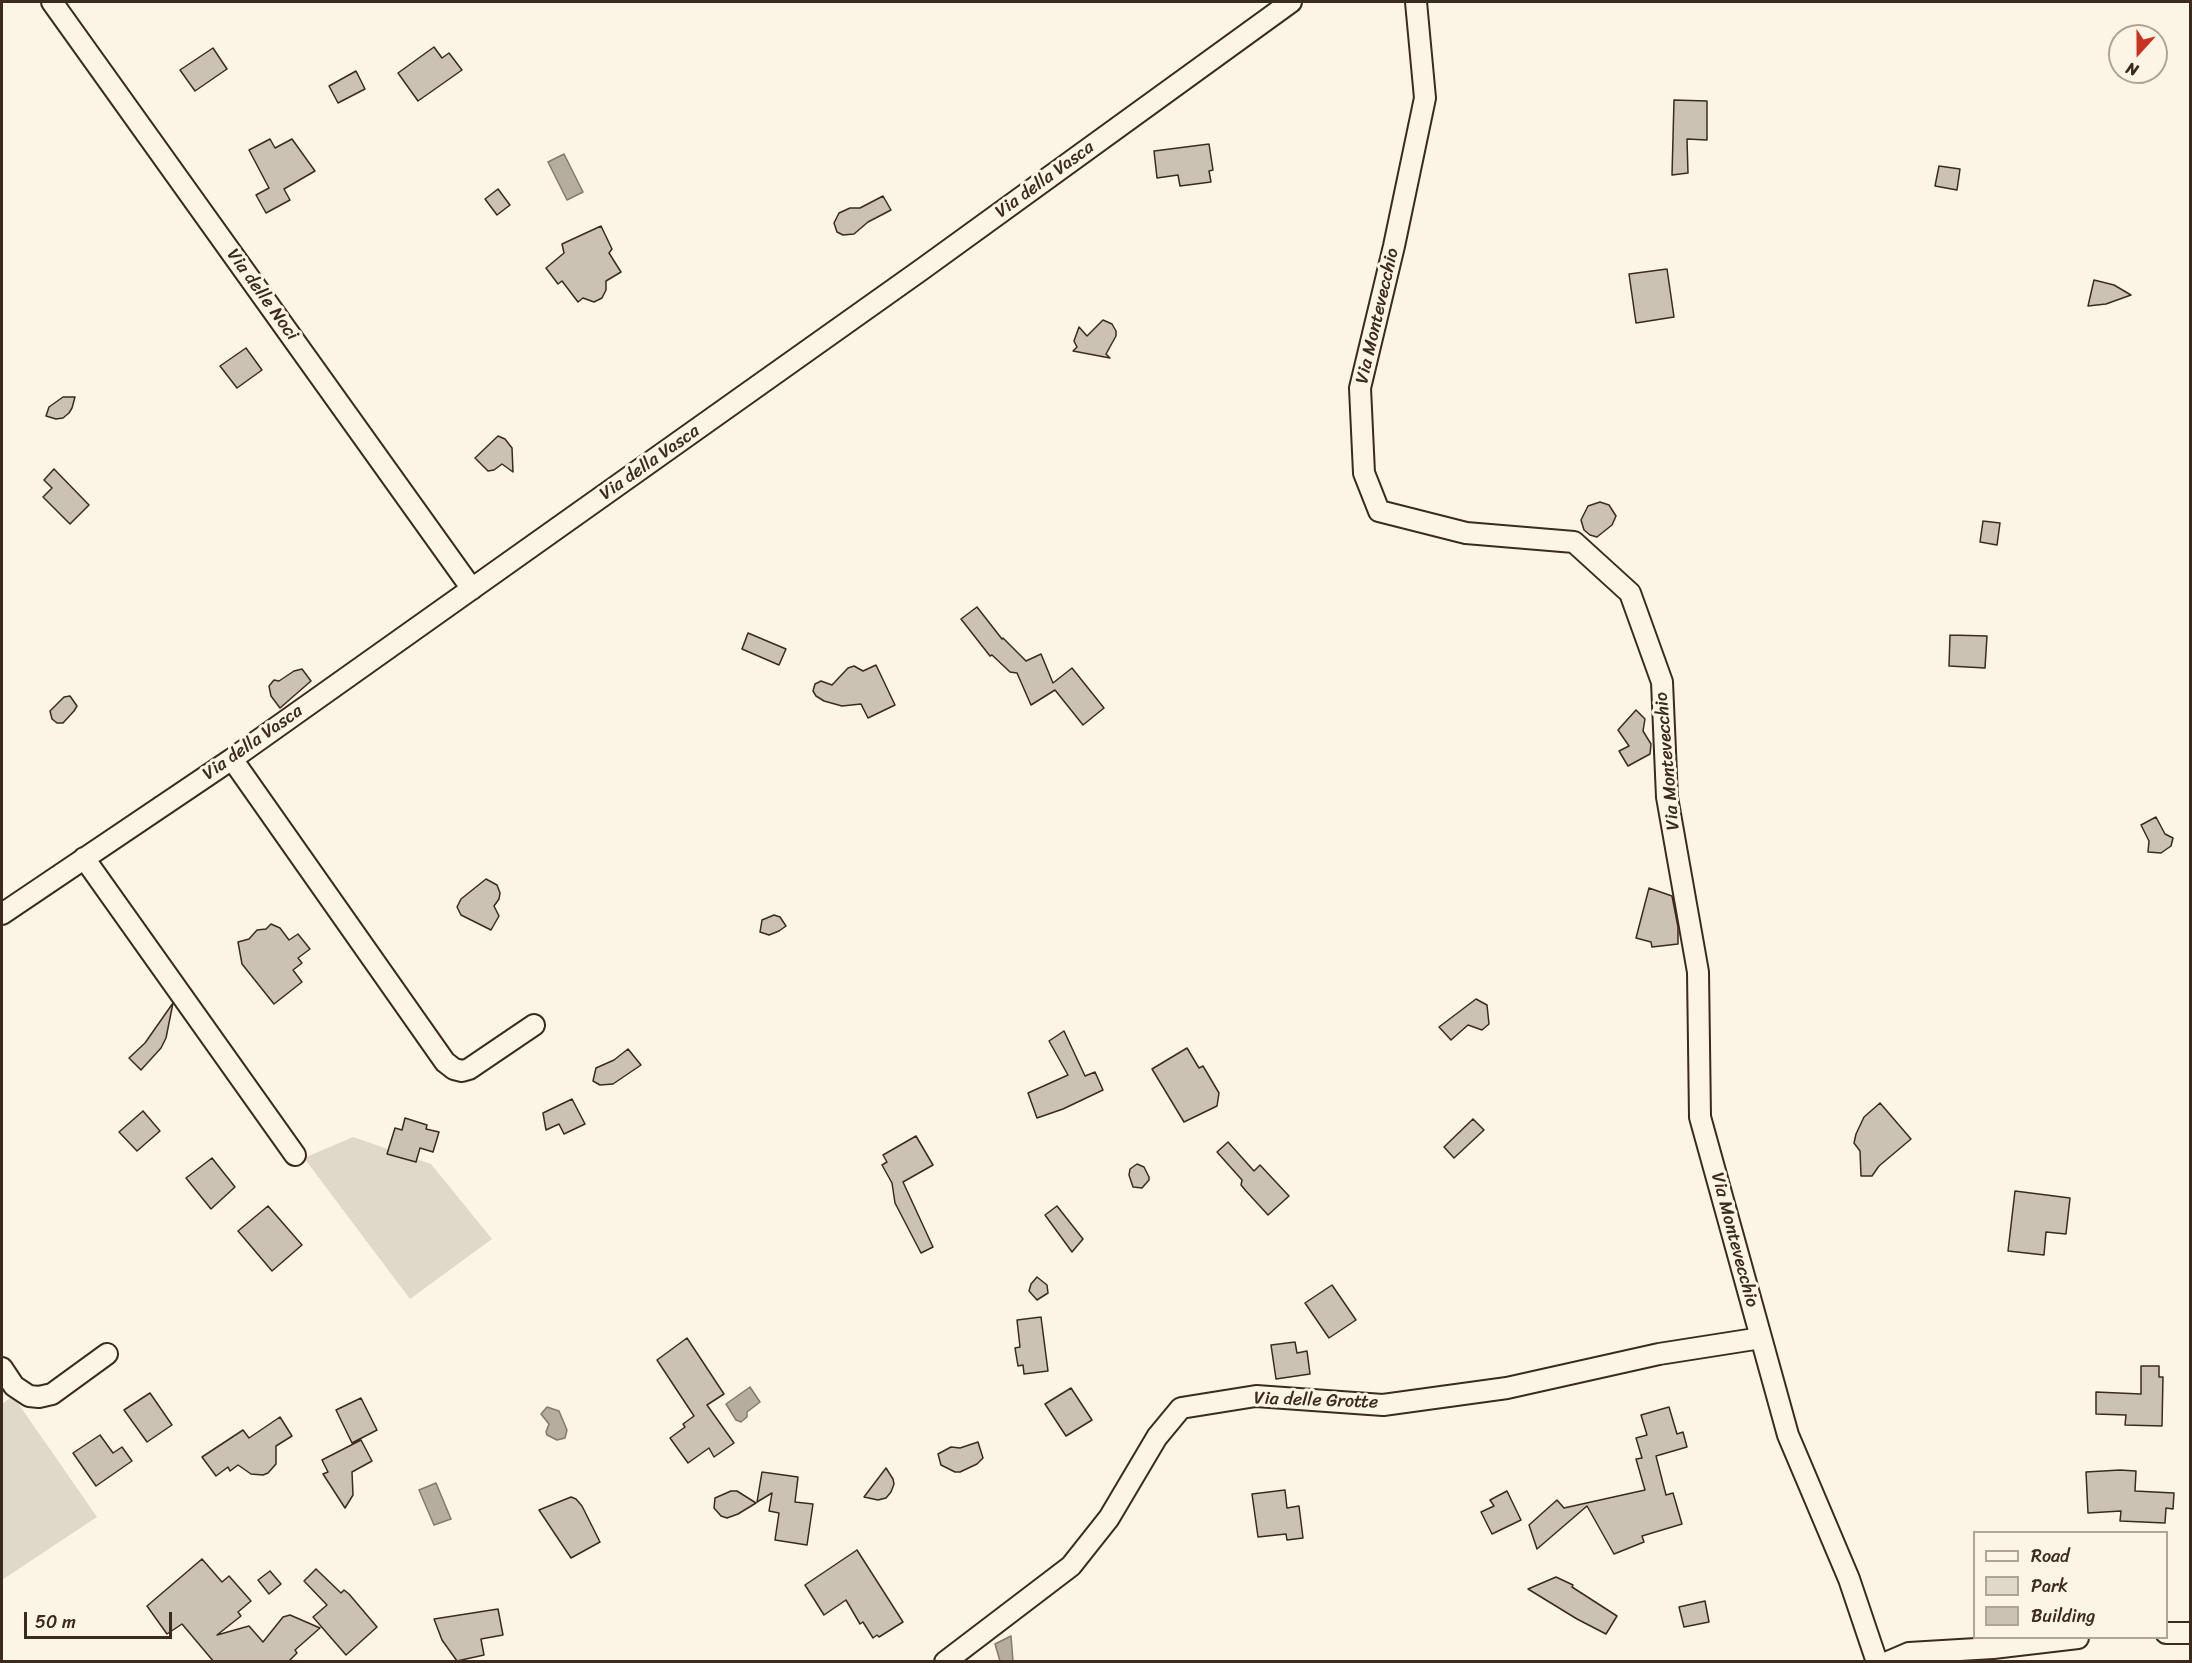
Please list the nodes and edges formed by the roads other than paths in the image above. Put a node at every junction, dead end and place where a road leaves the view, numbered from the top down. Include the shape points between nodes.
1 (51, 2) edge
2 (1291, 2) edge
3 (1416, 2) edge
4 (472, 589) junction
5 (232, 759) junction
6 (84, 858) junction
7 (2, 914) edge
8 (534, 1025) dead end
9 (295, 1155) dead end
10 (1761, 1338) junction
11 (107, 1354) dead end
12 (2, 1368) edge
13 (2190, 1633) edge
14 (2168, 1634) edge
15 (2070, 1639) edge
16 (945, 1662) edge
17 (1877, 1662) edge
18 (1888, 1662) edge

1 - 4 street, Via delle Noci
2 - 4 street, Via della Vasca
3 - 10 street, Via Montevecchio via 1425,98 1360,388 1365,473 1379,511 1466,533 1574,542 1630,593 1662,682 1667,797 1698,972 1700,1117
4 - 5 street, Via della Vasca
5 - 6 street, Via della Vasca
5 - 8 street via 445,1062 454,1069 469,1069
6 - 7 street, Via della Vasca
6 - 9 street
10 - 16 street, Via delle Grotte via 1659,1354 1507,1388 1383,1405 1256,1396 1181,1408 1157,1437 1109,1518 1071,1566
10 - 17 street, Via Montevecchio via 1788,1435 1849,1579
11 - 12 street via 52,1394 39,1397 29,1396 14,1386
13 - 14 street
15 - 18 street via 1909,1653

